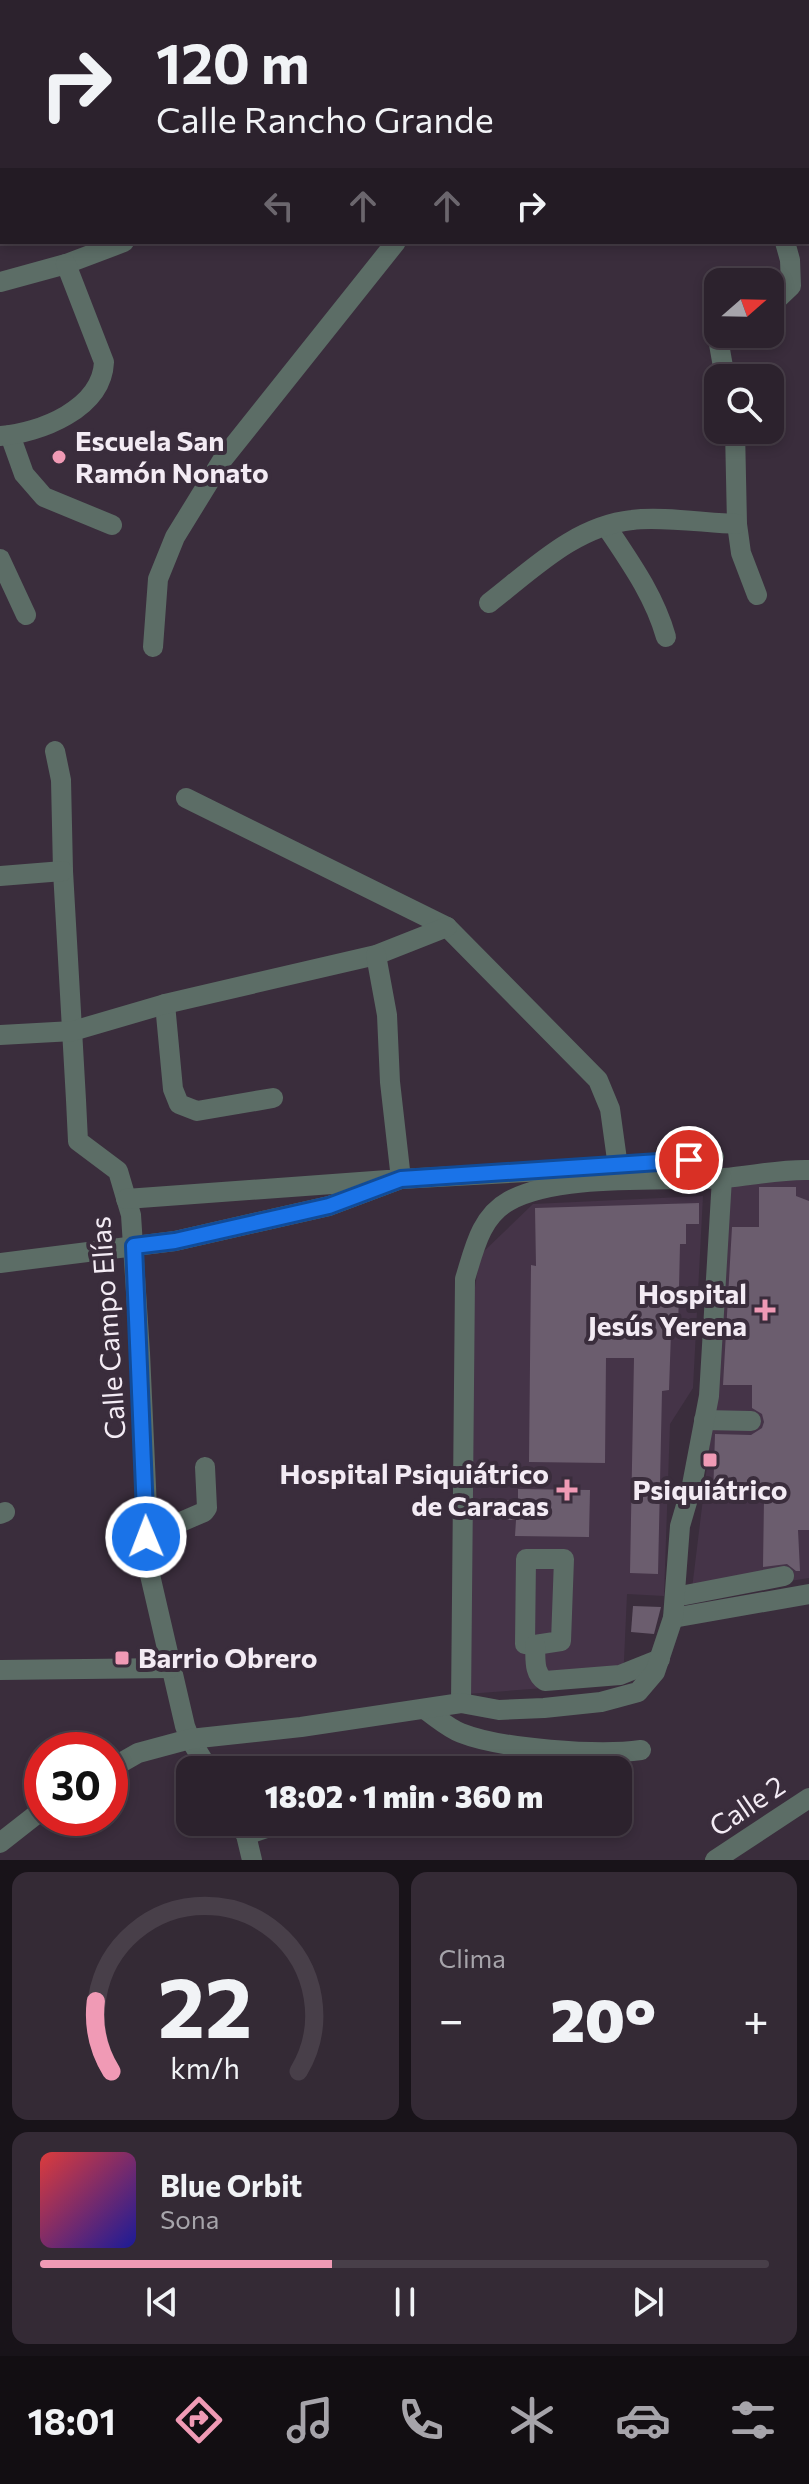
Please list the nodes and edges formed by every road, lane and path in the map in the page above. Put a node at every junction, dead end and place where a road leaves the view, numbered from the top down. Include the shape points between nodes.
1 (119, 244) edge
2 (394, 244) edge
3 (786, 244) edge
4 (66, 264) junction
5 (0, 282) edge
6 (784, 293) edge
7 (5, 436) edge
8 (735, 444) edge
9 (737, 524) junction
10 (112, 525) dead end
11 (606, 526) junction
12 (0, 559) edge
13 (757, 595) dead end
14 (489, 603) dead end
15 (26, 615) dead end
16 (666, 637) dead end
17 (153, 647) dead end
18 (55, 751) dead end
19 (186, 798) dead end
20 (63, 871) junction
21 (0, 876) edge
22 (447, 927) junction
23 (376, 955) junction
24 (165, 1004) junction
25 (73, 1031) junction
26 (0, 1035) edge
27 (273, 1098) dead end
28 (714, 1157) dead end
29 (618, 1167) junction
30 (809, 1170) edge
31 (722, 1178) junction
32 (401, 1179) junction
33 (126, 1199) junction
34 (134, 1246) junction
35 (0, 1263) edge
36 (704, 1420) junction
37 (751, 1421) dead end
38 (205, 1467) dead end
39 (146, 1537) junction
40 (784, 1576) dead end
41 (809, 1594) edge
42 (674, 1607) junction
43 (535, 1645) dead end
44 (660, 1659) junction
45 (170, 1668) junction
46 (0, 1670) edge
47 (461, 1703) junction
48 (424, 1709) junction
49 (190, 1739) junction
50 (641, 1750) dead end
51 (200, 1756) edge
52 (128, 1759) edge
53 (809, 1798) edge
54 (24, 1824) edge
55 (244, 1836) edge
56 (0, 1843) edge
57 (252, 1860) edge
58 (715, 1860) edge

1 - 4 street
2 - 17 street via 223,459 175,537 158,579
3 - 6 street via 791,286
4 - 5 street
4 - 7 street via 104,374 86,402 67,416
7 - 10 street via 24,474 44,497
8 - 9 street
9 - 11 street via 633,519
9 - 13 street via 741,553
11 - 14 street via 573,538
11 - 16 street via 643,580
12 - 15 street
18 - 20 street, Calle Campo Elías via 61,780
19 - 22 street
20 - 21 street
20 - 25 street, Calle Campo Elías
22 - 23 street
22 - 29 street via 598,1080 610,1109
23 - 24 street
23 - 32 street via 387,1015
24 - 25 street
24 - 27 street via 179,1104 197,1111
25 - 26 street
25 - 33 street, Calle Campo Elías via 76,1134 82,1146 118,1171
28 - 29 street
29 - 32 street
30 - 31 street
31 - 36 street
31 - 47 street via 591,1182 530,1193 508,1201 477,1237 465,1279
32 - 33 street
32 - 34 street via 329,1206
33 - 34 street, Calle Campo Elías
34 - 35 street
34 - 39 street, Calle Campo Elías
36 - 37 street
36 - 42 street via 680,1526
38 - 39 street via 204,1512
39 - 45 street, Calle Campo Elías
40 - 42 street
41 - 42 street
42 - 44 street
43 - 44 street via 536,1668 545,1681 620,1675
44 - 47 street via 638,1692 601,1702 499,1710
45 - 46 street
45 - 49 street, Calle Campo Elías
47 - 48 street
48 - 49 street
48 - 50 street via 479,1740 605,1753
49 - 51 street, Calle Campo Elías
49 - 52 street
53 - 58 street, Calle 2
54 - 56 street
55 - 57 street

